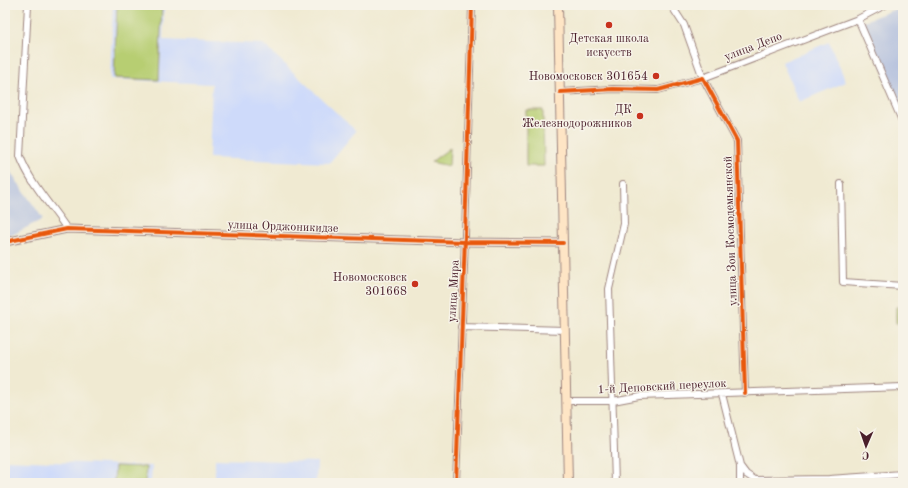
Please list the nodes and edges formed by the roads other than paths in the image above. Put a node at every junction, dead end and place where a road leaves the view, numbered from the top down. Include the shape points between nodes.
1 (28, 5) edge
2 (472, 5) edge
3 (558, 5) edge
4 (671, 5) edge
5 (885, 5) edge
6 (858, 19) junction
7 (703, 78) junction
8 (560, 92) junction
9 (903, 123) edge
10 (623, 184) dead end
11 (840, 184) dead end
12 (67, 229) junction
13 (5, 242) edge
14 (465, 242) junction
15 (563, 243) junction
16 (903, 286) edge
17 (461, 327) junction
18 (565, 330) junction
19 (903, 387) edge
20 (745, 393) junction
21 (722, 394) junction
22 (567, 401) junction
23 (613, 401) junction
24 (740, 466) junction
25 (903, 474) edge
26 (829, 481) edge
27 (456, 483) edge
28 (568, 483) edge
29 (615, 483) edge
30 (740, 483) edge

1 - 12 street via 20,156 32,181
2 - 14 street, улица Мира
3 - 8 main road
4 - 7 street via 684,25
5 - 6 street, улица Депо
6 - 7 street, улица Депо
6 - 9 street
7 - 8 street, улица Депо via 658,90
7 - 20 street, улица Зои Космодемьянской via 737,141
8 - 15 main road
10 - 23 street via 624,224 609,289
11 - 16 street via 843,282
12 - 13 street, улица Орджоникидзе
12 - 14 street, улица Орджоникидзе
14 - 15 street, улица Орджоникидзе
14 - 17 street, улица Мира
15 - 18 main road
17 - 18 street
17 - 27 street, улица Мира
18 - 22 main road
19 - 20 street, 1-й Деповский переулок
20 - 21 street, 1-й Деповский переулок
21 - 23 street, 1-й Деповский переулок via 639,396
21 - 24 street
22 - 23 street, 1-й Деповский переулок
22 - 28 main road
23 - 29 street
24 - 26 street via 755,480
24 - 30 street
25 - 26 street

